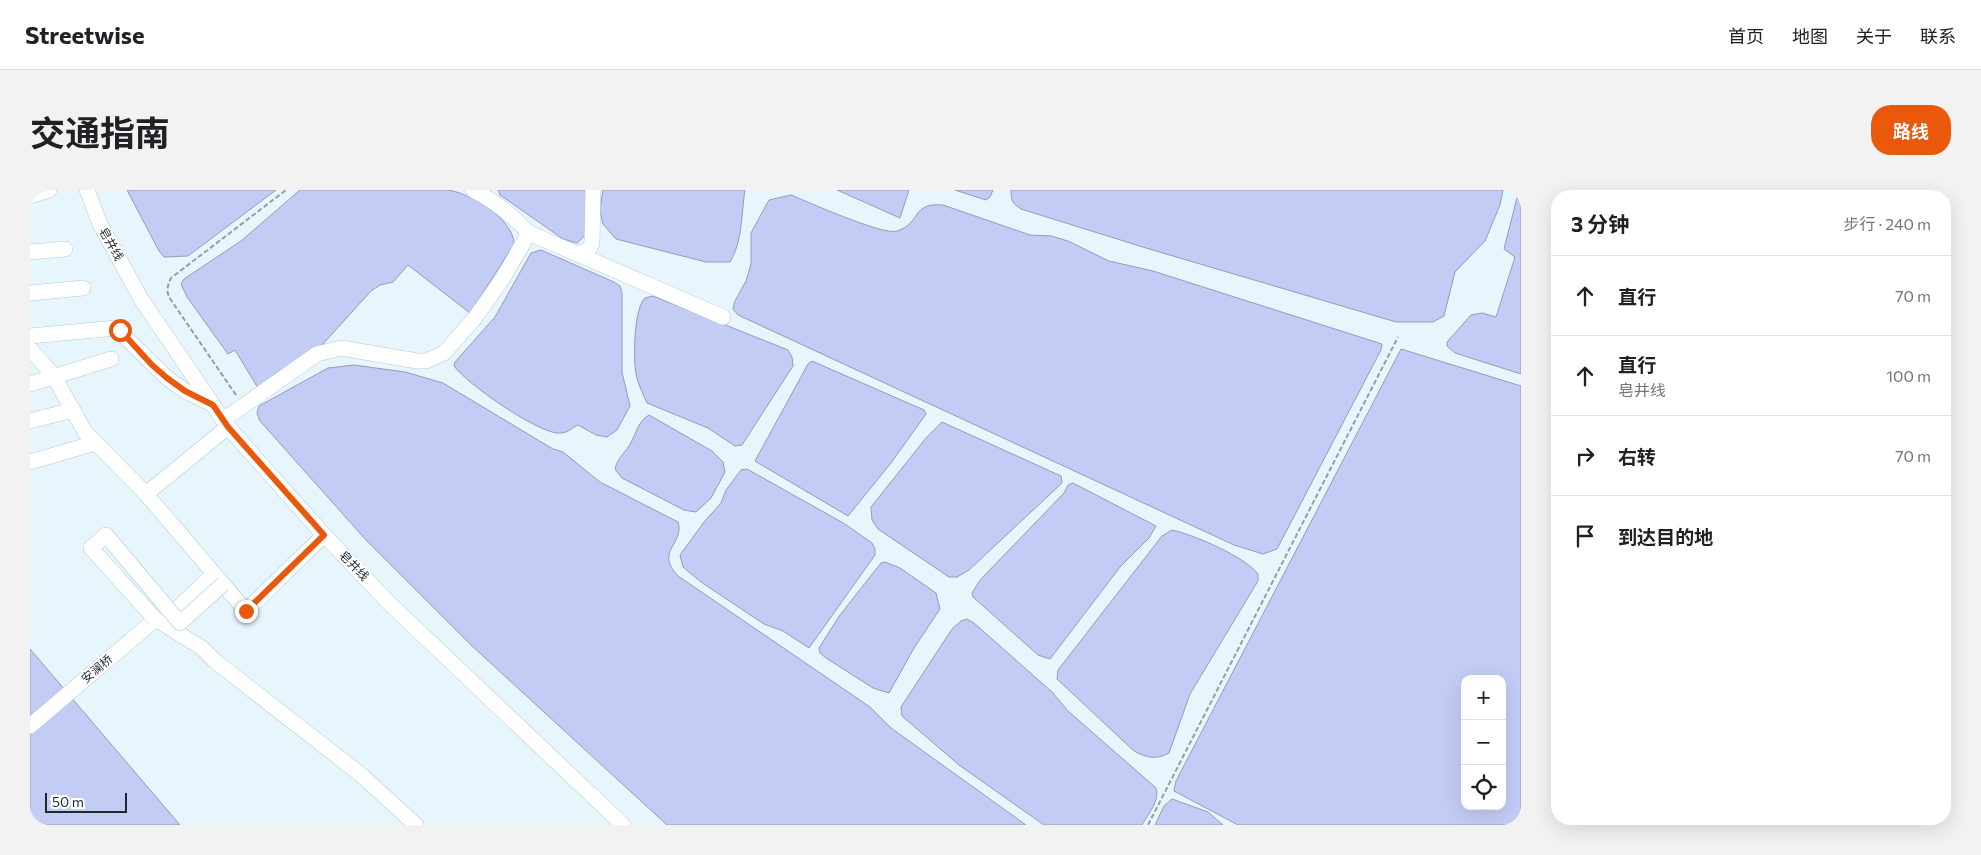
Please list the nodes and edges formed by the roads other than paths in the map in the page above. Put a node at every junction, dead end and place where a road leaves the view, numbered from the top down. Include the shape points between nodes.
1 (49, 190) edge
2 (87, 190) edge
3 (593, 190) edge
4 (478, 191) edge
5 (30, 196) edge
6 (529, 233) junction
7 (65, 249) dead end
8 (30, 252) edge
9 (580, 253) junction
10 (83, 288) dead end
11 (30, 293) edge
12 (723, 317) dead end
13 (30, 336) edge
14 (30, 349) edge
15 (111, 360) dead end
16 (54, 376) junction
17 (30, 384) edge
18 (213, 405) junction
19 (73, 410) junction
20 (30, 421) edge
21 (226, 423) junction
22 (95, 442) junction
23 (30, 462) edge
24 (146, 494) junction
25 (324, 535) junction
26 (218, 579) junction
27 (30, 726) edge
28 (416, 825) edge
29 (623, 825) edge

1 - 5 street
2 - 18 street, 皂井线 via 100,224 141,299
3 - 9 street via 592,243 589,249
4 - 6 street via 515,217
6 - 9 street
6 - 21 street via 475,318 444,353 426,362 417,362 341,348 328,350 317,354 243,405
7 - 8 street
9 - 12 street
10 - 11 street
13 - 18 street via 116,328 167,378
14 - 16 street
15 - 16 street
16 - 17 street
16 - 19 street
18 - 21 street, 皂井线
19 - 20 street
19 - 22 street via 85,432
21 - 24 street
21 - 25 street, 皂井线
22 - 23 street
22 - 24 street
24 - 26 street
25 - 26 street via 246,611
25 - 29 street, 皂井线 via 389,603
26 - 27 street, 安澜桥, bridge via 180,623 106,535 91,548 160,615
26 - 28 street via 162,623 202,648 360,774

